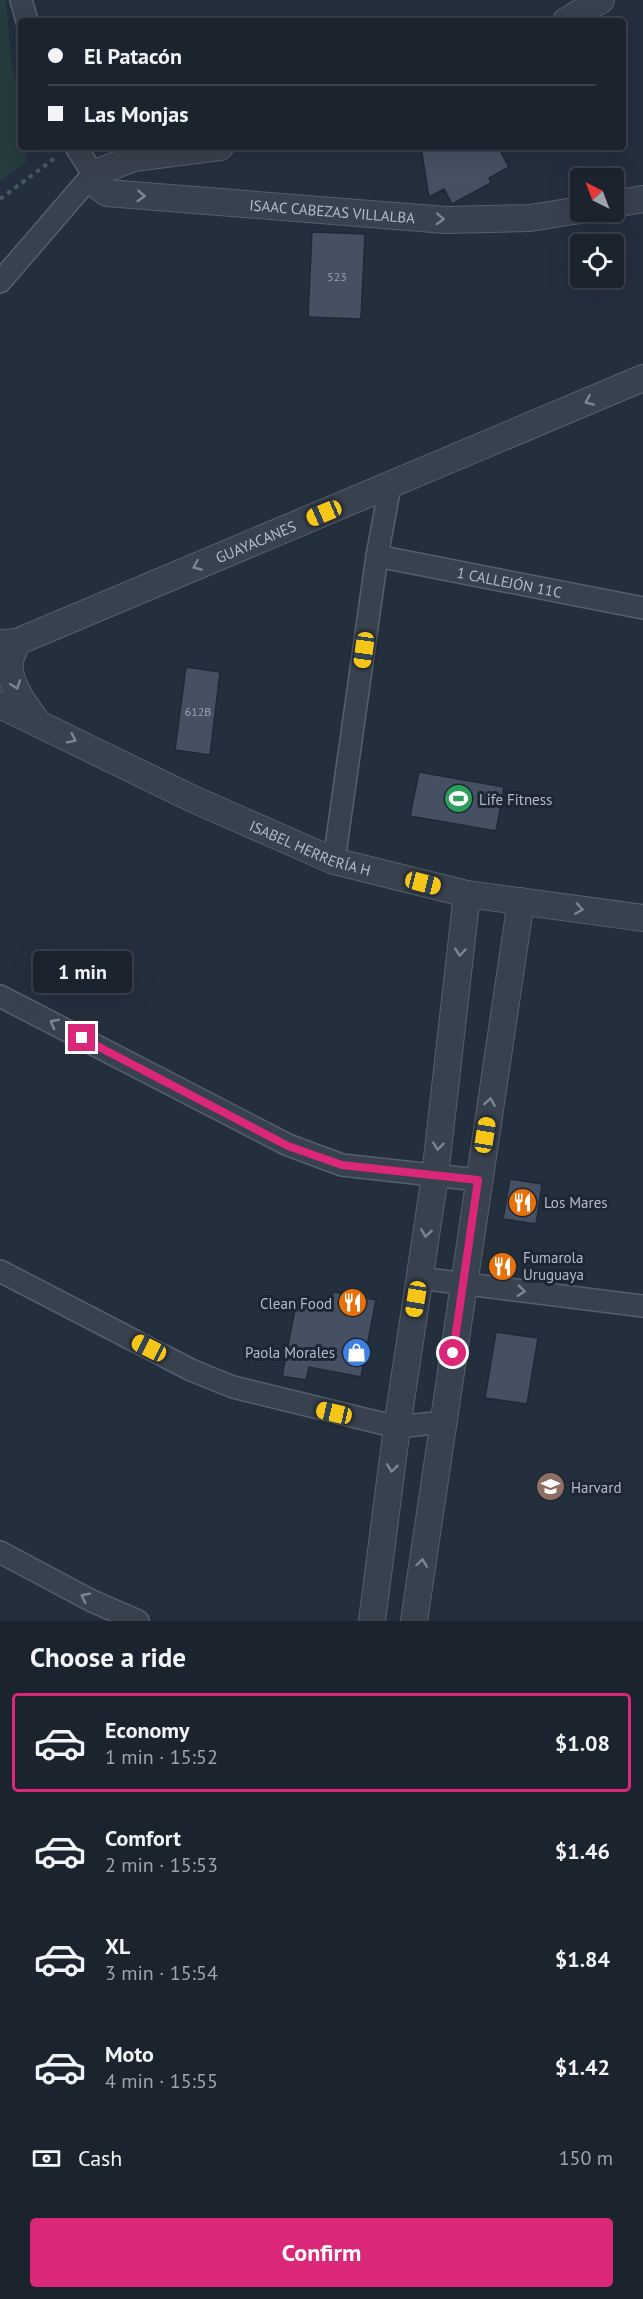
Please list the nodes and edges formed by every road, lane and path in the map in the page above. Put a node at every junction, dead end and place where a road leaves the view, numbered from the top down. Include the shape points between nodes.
1 (21, 0) edge
2 (601, 0) edge
3 (26, 18) edge
4 (571, 18) edge
5 (69, 150) edge
6 (197, 150) edge
7 (93, 174) junction
8 (0, 199) edge
9 (643, 199) edge
10 (624, 202) edge
11 (570, 212) edge
12 (0, 282) edge
13 (643, 378) edge
14 (390, 486) junction
15 (377, 556) junction
16 (643, 608) edge
17 (8, 643) edge
18 (0, 705) edge
19 (39, 723) junction
20 (334, 861) junction
21 (467, 894) junction
22 (521, 901) junction
23 (643, 918) edge
24 (0, 996) edge
25 (435, 1176) junction
26 (478, 1180) junction
27 (0, 1270) edge
28 (419, 1278) junction
29 (463, 1285) junction
30 (643, 1306) edge
31 (443, 1422) junction
32 (397, 1427) junction
33 (0, 1552) edge
34 (138, 1621) edge
35 (372, 1621) edge
36 (414, 1621) edge

1 - 3 street
2 - 4 street
5 - 7 street
5 - 8 path
6 - 7 street via 134,158
7 -> 11 street, ISAAC CABEZAS VILLALBA via 107,193 446,220 530,218
7 - 12 street
9 - 10 street
13 -> 14 street, GUAYACANES
14 - 15 street
14 -> 17 street, GUAYACANES
15 - 16 street, 1 CALLEJÓN 11C
15 - 20 street
17 -> 19 street via 13,683
18 - 19 street, ISABEL HERRERÍA H
19 -> 20 street, ISABEL HERRERÍA H via 193,799
20 - 21 street, ISABEL HERRERÍA H
21 - 22 street, ISABEL HERRERÍA H
21 -> 25 street
22 -> 23 street, ISABEL HERRERÍA H
26 -> 22 street
25 -> 24 street via 342,1165 288,1146
25 - 26 street
25 -> 28 street
26 - 29 street
27 - 32 street via 191,1370 233,1387
28 - 29 street
28 - 32 street
29 -> 30 street
29 - 31 street
31 - 32 street
36 -> 31 street
32 -> 35 street
34 -> 33 street

